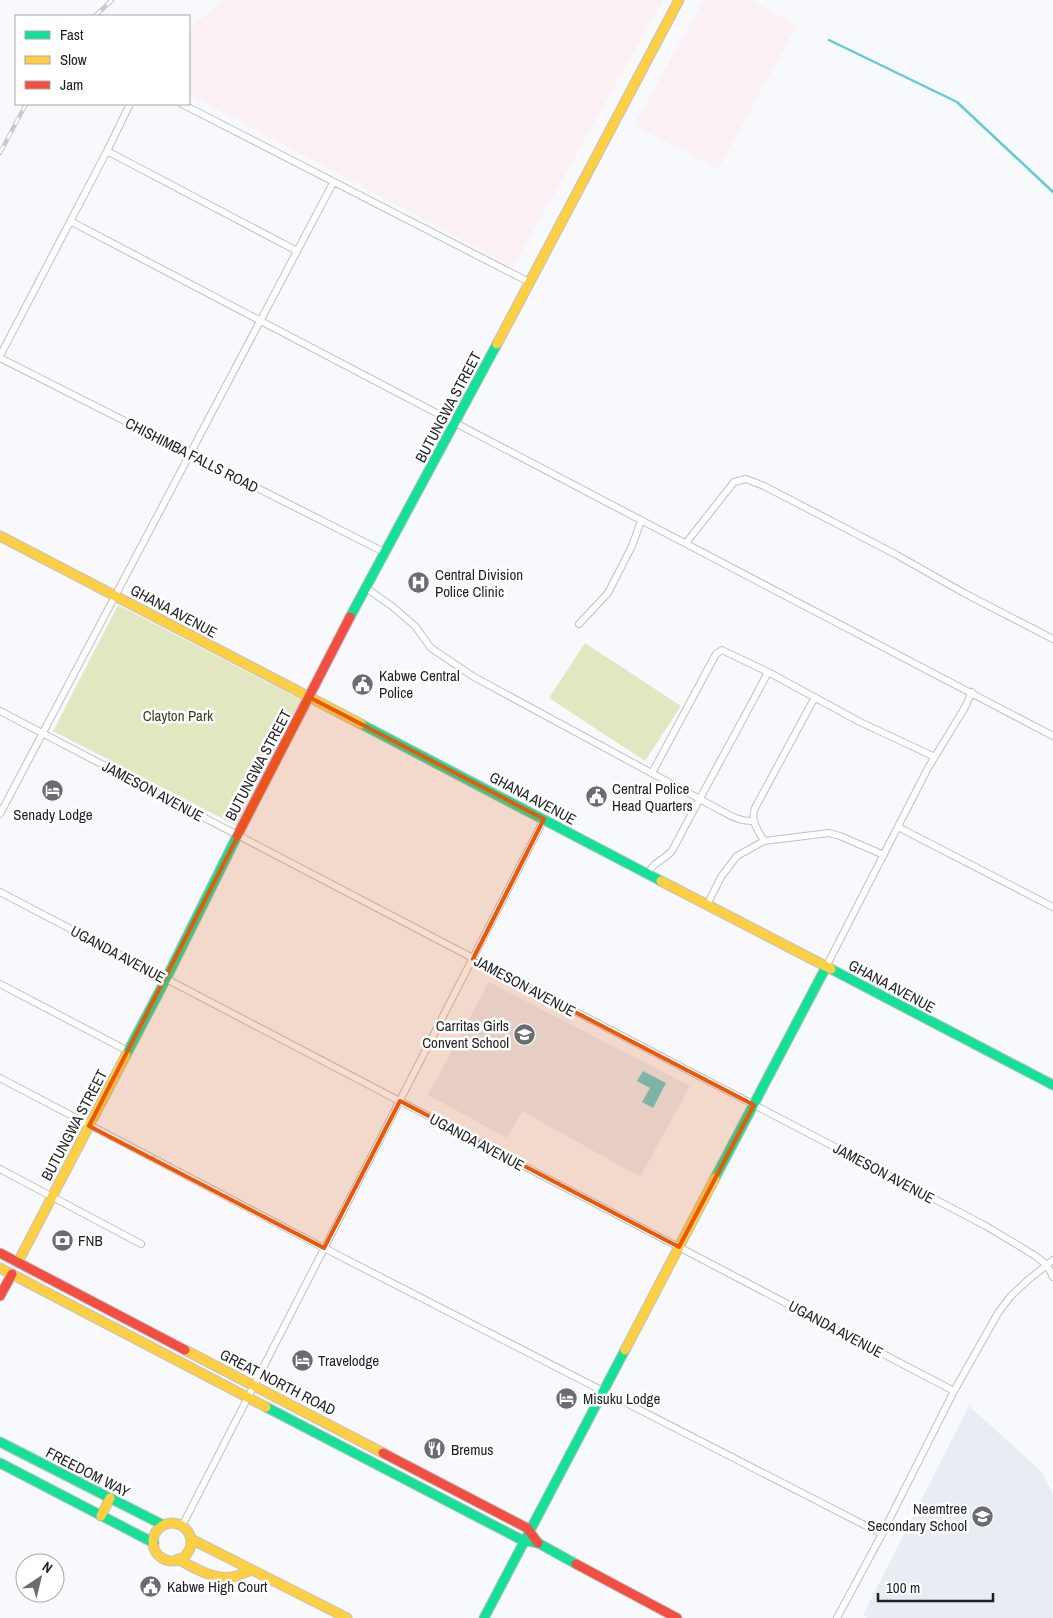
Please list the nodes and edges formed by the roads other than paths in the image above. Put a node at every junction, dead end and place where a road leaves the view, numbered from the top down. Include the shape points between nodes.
1 (679, 0) edge
2 (130, 105) edge
3 (184, 105) edge
4 (107, 151) junction
5 (333, 183) junction
6 (70, 221) junction
7 (297, 251) junction
8 (528, 282) junction
9 (260, 321) junction
10 (0, 357) edge
11 (456, 422) junction
12 (190, 453) junction
13 (641, 521) junction
14 (0, 536) edge
15 (686, 543) junction
16 (384, 552) junction
17 (366, 588) junction
18 (115, 596) junction
19 (579, 624) dead end
20 (1053, 638) edge
21 (768, 672) junction
22 (972, 692) junction
23 (815, 696) junction
24 (309, 697) junction
25 (0, 711) edge
26 (42, 733) junction
27 (1053, 736) edge
28 (935, 757) junction
29 (652, 773) junction
30 (699, 798) junction
31 (0, 814) edge
32 (544, 819) junction
33 (753, 821) junction
34 (898, 827) junction
35 (237, 835) junction
36 (764, 841) junction
37 (884, 854) junction
38 (648, 874) junction
39 (0, 892) edge
40 (707, 905) junction
41 (1053, 907) edge
42 (473, 959) junction
43 (826, 967) junction
44 (166, 979) junction
45 (0, 984) edge
46 (128, 1051) junction
47 (0, 1078) edge
48 (1053, 1085) edge
49 (400, 1101) junction
50 (754, 1105) junction
51 (89, 1126) junction
52 (0, 1169) edge
53 (52, 1196) junction
54 (141, 1244) dead end
55 (679, 1247) junction
56 (324, 1248) junction
57 (0, 1253) edge
58 (1053, 1260) edge
59 (18, 1262) junction
60 (1047, 1265) junction
61 (0, 1268) edge
62 (12, 1274) junction
63 (1053, 1277) edge
64 (0, 1296) edge
65 (140, 1326) junction
66 (156, 1334) junction
67 (133, 1338) junction
68 (150, 1346) junction
69 (254, 1385) junction
70 (954, 1391) junction
71 (603, 1392) junction
72 (248, 1397) junction
73 (0, 1442) edge
74 (0, 1463) edge
75 (110, 1498) junction
76 (101, 1516) junction
77 (163, 1525) junction
78 (182, 1526) junction
79 (530, 1529) junction
80 (882, 1534) junction
81 (191, 1538) junction
82 (524, 1541) junction
83 (154, 1543) junction
84 (538, 1543) junction
85 (178, 1560) junction
86 (252, 1570) junction
87 (347, 1618) edge
88 (484, 1618) edge
89 (677, 1618) edge
90 (837, 1618) edge

1 - 8 main road, BUTUNGWA STREET
2 - 4 street
3 - 5 street
4 - 6 street
4 - 7 street
5 - 7 street
5 - 8 street
6 - 9 street
6 - 10 street
7 - 9 street
8 - 11 main road, BUTUNGWA STREET
9 - 11 street
9 - 12 street
10 - 12 street, CHISHIMBA FALLS ROAD
11 - 13 street
11 - 16 main road, BUTUNGWA STREET
12 - 16 street, CHISHIMBA FALLS ROAD
12 - 18 street
13 - 15 street
13 - 19 street via 608,593
14 - 18 main road, GHANA AVENUE
15 - 20 street via 734,482 746,479 839,524 964,594
15 - 22 street
16 - 17 main road, BUTUNGWA STREET
17 - 24 main road, BUTUNGWA STREET
17 - 29 street via 415,626 431,648 474,677
18 - 24 main road, GHANA AVENUE
18 - 26 street
21 - 23 street
21 - 29 street via 726,651 718,652
21 - 30 street
22 - 27 street
22 - 28 street
23 - 28 street via 860,722
23 - 33 street via 755,808
24 - 32 main road, GHANA AVENUE
24 - 35 main road, BUTUNGWA STREET
25 - 26 street, JAMESON AVENUE
26 - 31 street
26 - 35 street, JAMESON AVENUE
28 - 34 street
29 - 30 street
30 - 33 street via 738,819
30 - 38 street via 672,851 653,865
32 - 38 main road, GHANA AVENUE
32 - 42 street
33 - 36 street
34 - 37 street
34 - 41 street
35 - 42 street, JAMESON AVENUE
35 - 44 main road, BUTUNGWA STREET
36 - 37 street via 829,833
36 - 40 street via 737,856 721,877
37 - 43 street
38 - 40 main road, GHANA AVENUE
39 - 44 street, UGANDA AVENUE
40 - 43 main road, GHANA AVENUE
42 - 49 street
42 - 50 street, JAMESON AVENUE
43 - 48 main road, GHANA AVENUE
43 - 50 main road
44 - 46 main road, BUTUNGWA STREET
44 - 49 street, UGANDA AVENUE
45 - 46 street
46 - 51 main road, BUTUNGWA STREET
47 - 51 street
49 - 55 street, UGANDA AVENUE
49 - 56 street
50 - 55 main road
50 - 60 street, JAMESON AVENUE via 986,1226
51 - 53 main road, BUTUNGWA STREET
51 - 56 street
52 - 53 street
53 - 54 street
53 - 59 main road, BUTUNGWA STREET
55 - 70 street, UGANDA AVENUE
55 - 71 main road
56 - 69 street
56 - 71 street
57 - 59 main road, GREAT NORTH ROAD
58 - 60 street
59 - 65 main road, GREAT NORTH ROAD
60 - 63 street
60 - 70 street via 998,1313
61 - 62 main road, GREAT NORTH ROAD
62 - 64 main road
62 - 67 main road, GREAT NORTH ROAD
65 - 66 main road, GREAT NORTH ROAD
65 - 67 main road via 140,1335
66 - 68 main road via 149,1338
66 - 69 main road, GREAT NORTH ROAD
67 - 68 main road, GREAT NORTH ROAD
68 - 72 main road, GREAT NORTH ROAD
69 - 72 street
69 - 79 main road, GREAT NORTH ROAD
70 - 80 street
71 - 79 main road
71 - 80 street
72 - 78 street
72 - 82 main road, GREAT NORTH ROAD
73 - 75 main road, FREEDOM WAY
74 - 76 main road
75 - 76 main road
75 - 77 main road, FREEDOM WAY
76 - 83 main road
77 - 78 main road
77 - 83 main road via 156,1533
78 - 81 main road
79 - 82 main road
79 - 84 main road
80 - 90 street
81 - 85 main road via 190,1549
81 - 86 main road
82 - 84 main road, GREAT NORTH ROAD
82 - 88 main road
83 - 85 main road via 162,1557
84 - 89 main road, GREAT NORTH ROAD
85 - 86 main road via 214,1575 232,1577
86 - 87 main road

